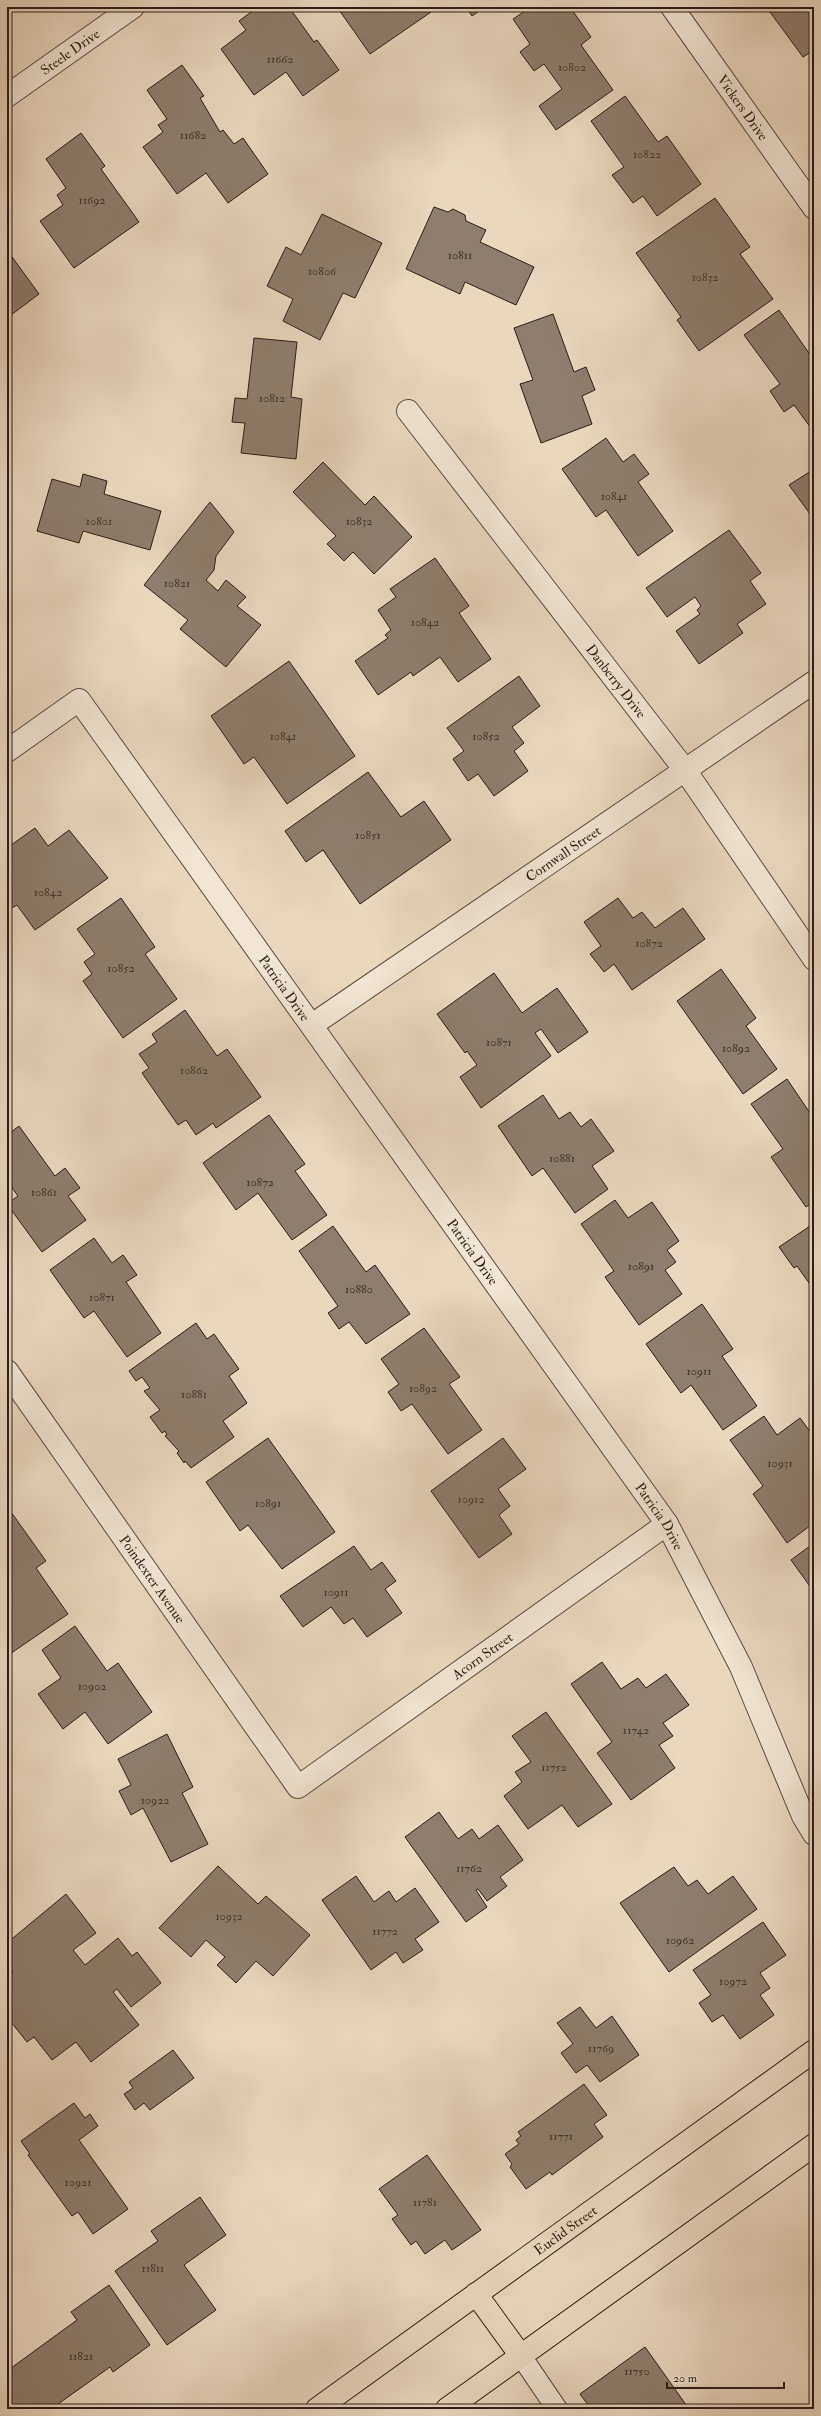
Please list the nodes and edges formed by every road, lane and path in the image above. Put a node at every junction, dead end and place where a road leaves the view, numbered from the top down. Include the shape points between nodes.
1 (133, 7) edge
2 (672, 7) edge
3 (7, 96) edge
4 (814, 208) edge
5 (408, 411) dead end
6 (814, 682) edge
7 (7, 751) edge
8 (685, 770) junction
9 (814, 959) edge
10 (312, 1025) junction
11 (7, 1371) edge
12 (667, 1524) junction
13 (298, 1787) joint
14 (814, 1834) edge
15 (814, 2051) edge
16 (814, 2145) edge
17 (476, 2294) junction
18 (521, 2356) junction
19 (452, 2408) edge
20 (317, 2409) edge
21 (557, 2409) edge

1 - 3 street, Steele Drive
2 - 4 street, Vickers Drive
5 - 8 street, Danberry Drive
6 - 8 street, Cornwall Street
7 - 10 street, Patricia Drive via 79,700
8 - 9 street, Danberry Drive
8 - 10 street, Cornwall Street
10 - 12 street, Patricia Drive
11 - 13 street, Poindexter Avenue
12 - 13 street, Acorn Street
12 - 14 street, Patricia Drive via 741,1667 803,1816
15 - 17 main road, Euclid Street
16 - 18 main road
17 - 18 main road
17 - 20 main road, Euclid Street
18 - 19 main road
18 - 21 lane

